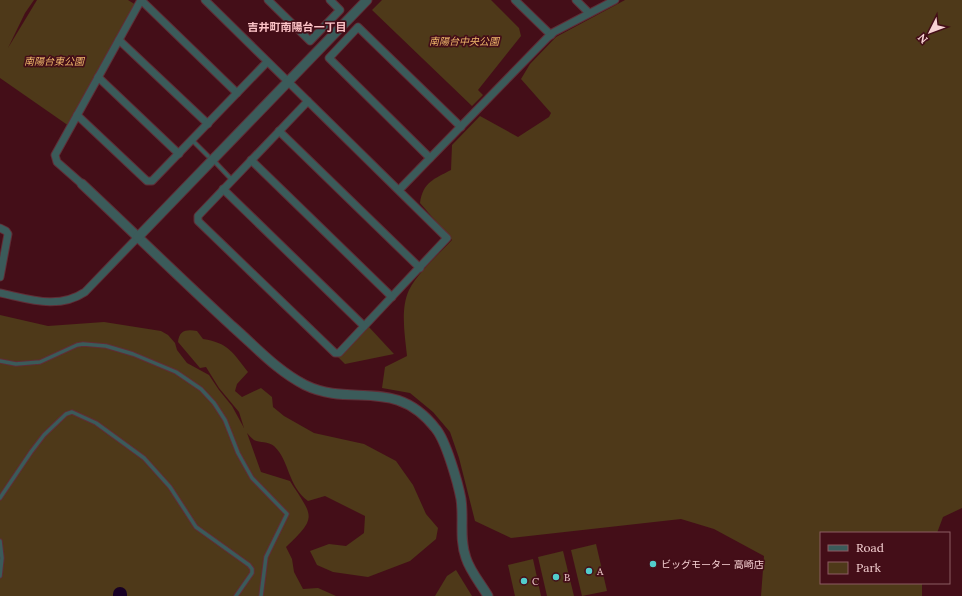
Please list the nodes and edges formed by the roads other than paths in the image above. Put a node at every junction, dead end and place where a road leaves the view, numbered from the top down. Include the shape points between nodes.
1 (141, 0) edge
2 (205, 0) edge
3 (268, 0) edge
4 (330, 0) edge
5 (367, 0) edge
6 (515, 0) edge
7 (576, 0) edge
8 (615, 0) edge
9 (589, 13) junction
10 (550, 35) junction
11 (119, 40) junction
12 (267, 62) junction
13 (98, 77) junction
14 (289, 82) junction
15 (237, 93) junction
16 (308, 101) junction
17 (77, 115) junction
18 (208, 124) junction
19 (461, 127) junction
20 (280, 131) junction
21 (192, 140) junction
22 (179, 154) junction
23 (208, 156) dead end
24 (430, 158) junction
25 (252, 160) junction
26 (216, 163) dead end
27 (232, 180) junction
28 (82, 184) joint
29 (223, 189) junction
30 (399, 190) junction
31 (0, 228) edge
32 (138, 237) junction
33 (420, 268) junction
34 (0, 277) edge
35 (0, 293) edge
36 (392, 297) junction
37 (364, 326) junction
38 (0, 361) edge
39 (0, 498) edge
40 (0, 541) edge
41 (0, 576) edge
42 (236, 596) edge
43 (261, 596) edge
44 (488, 596) edge

1 - 11 street
1 - 15 street
2 - 12 street
3 - 4 street via 310,41 340,10
5 - 14 street
6 - 10 street
7 - 9 street
8 - 9 street
9 - 10 street
10 - 19 street
11 - 13 street
11 - 18 street
12 - 14 street
12 - 15 street
13 - 17 street
13 - 22 street
14 - 16 street
14 - 32 street
15 - 18 street
16 - 20 street
16 - 30 street
17 - 22 street via 147,181 152,182
17 - 28 street via 55,155 57,162
18 - 21 street
19 - 24 street
19 - 24 street via 358,27 329,58
20 - 25 street
20 - 33 street
21 - 22 street
21 - 23 lane
24 - 30 street
25 - 27 street
25 - 36 street
26 - 27 lane
27 - 29 street
28 - 32 street
29 - 37 street
29 - 37 street via 198,216 198,221 335,353 339,353
30 - 33 street via 447,238
31 - 34 street via 8,234
32 - 35 street via 85,292 76,298 56,303
32 - 44 street via 281,370 305,385 329,392 387,396 406,403 421,413 437,430 451,463 461,500 461,538 466,559
33 - 36 street
36 - 37 street
38 - 43 lane via 30,364 47,360 77,345 106,346 159,364 201,389 225,420 238,453 252,478 287,514 266,557
39 - 42 lane via 44,435 66,414 77,414 96,423 144,458 170,487 196,527 249,565 252,573
40 - 41 lane

